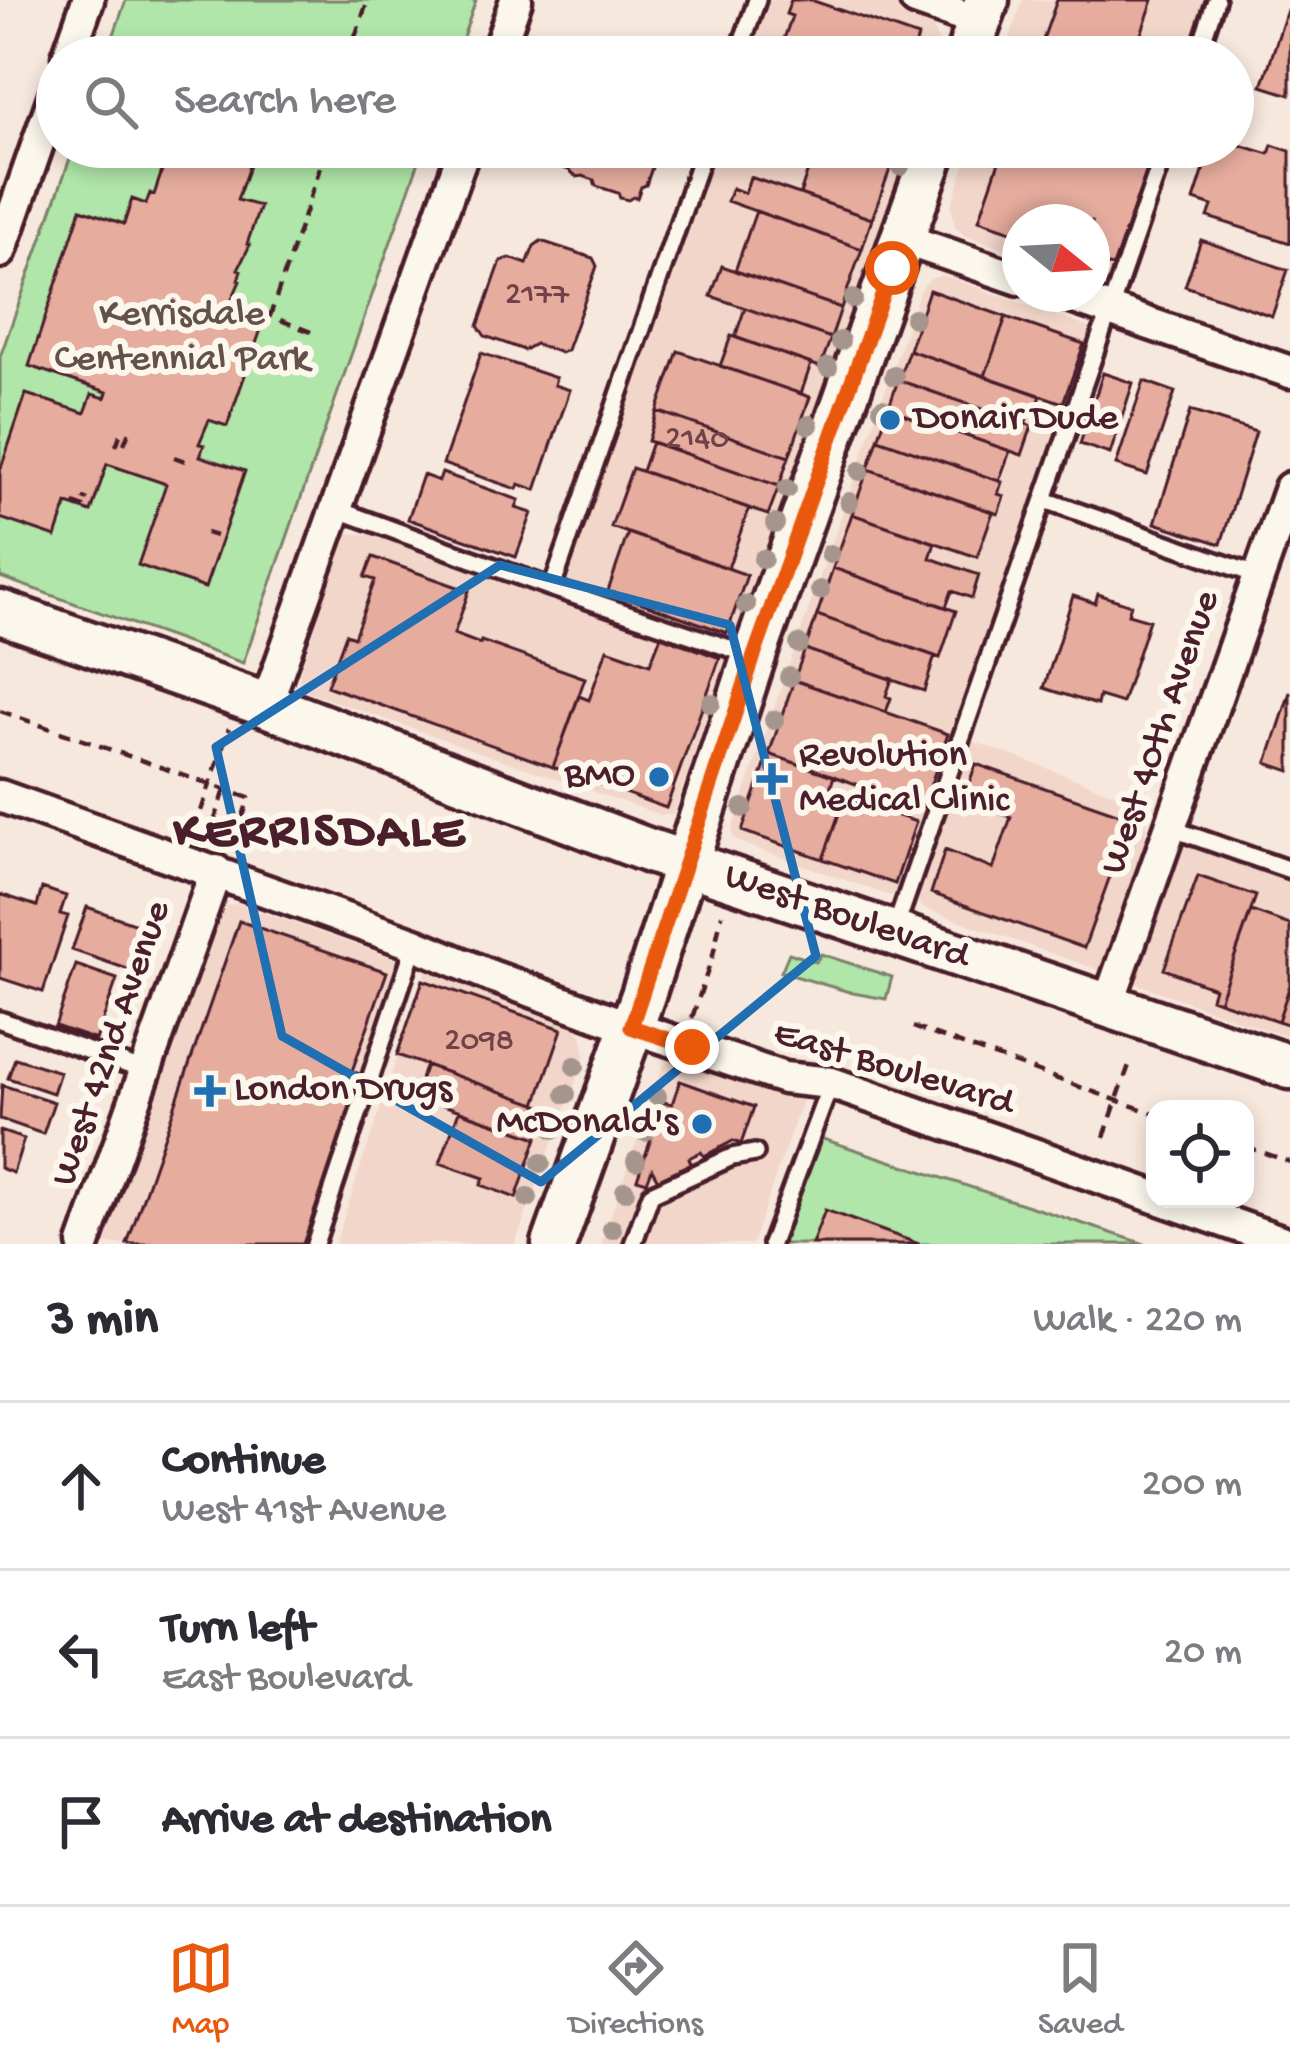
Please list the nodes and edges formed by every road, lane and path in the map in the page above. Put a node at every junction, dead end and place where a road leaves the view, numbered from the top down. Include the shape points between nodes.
1 (88, 0) edge
2 (368, 0) edge
3 (516, 0) edge
4 (757, 0) edge
5 (916, 0) edge
6 (1216, 0) edge
7 (978, 26) edge
8 (75, 36) edge
9 (356, 36) edge
10 (503, 36) edge
11 (744, 36) edge
12 (1204, 36) edge
13 (36, 149) edge
14 (320, 168) edge
15 (458, 168) edge
16 (698, 168) edge
17 (928, 168) edge
18 (1159, 168) edge
19 (903, 239) junction
20 (0, 252) edge
21 (1002, 273) edge
22 (1111, 310) junction
23 (311, 332) dead end
24 (1290, 372) edge
25 (124, 444) dead end
26 (116, 446) dead end
27 (174, 457) dead end
28 (188, 462) dead end
29 (1290, 488) edge
30 (1045, 500) junction
31 (86, 502) dead end
32 (74, 503) dead end
33 (336, 509) junction
34 (206, 533) dead end
35 (216, 536) dead end
36 (1259, 576) junction
37 (552, 588) junction
38 (0, 612) edge
39 (754, 656) junction
40 (249, 709) junction
41 (0, 711) edge
42 (211, 785) junction
43 (225, 790) junction
44 (0, 796) edge
45 (188, 827) dead end
46 (1170, 828) junction
47 (685, 863) junction
48 (1290, 870) edge
49 (216, 871) junction
50 (722, 914) dead end
51 (893, 934) junction
52 (416, 944) junction
53 (1108, 1004) junction
54 (0, 1020) edge
55 (631, 1027) junction
56 (913, 1027) dead end
57 (688, 1029) dead end
58 (1129, 1065) dead end
59 (1290, 1067) edge
60 (145, 1071) junction
61 (831, 1083) junction
62 (1117, 1101) junction
63 (1146, 1111) edge
64 (1104, 1137) dead end
65 (1254, 1149) edge
66 (754, 1153) dead end
67 (1290, 1162) edge
68 (1146, 1194) edge
69 (1186, 1208) edge
70 (84, 1244) edge
71 (315, 1244) edge
72 (554, 1244) edge
73 (633, 1244) edge
74 (771, 1244) edge
75 (1289, 1244) edge

1 - 8 street
2 - 9 path
3 - 10 street
4 - 11 lane
5 - 7 street
6 - 12 lane
13 - 20 street
14 - 23 path via 270,316
15 - 33 street
16 - 37 lane
17 - 19 main road
18 - 22 lane
19 - 21 street
19 - 39 main road
22 - 24 street
22 - 30 lane
25 - 26 path via 128,434 121,431
27 - 28 path
29 - 36 street, West 40th Avenue
30 - 36 lane
30 - 51 lane
31 - 32 path
33 - 37 lane
33 - 40 street
34 - 35 path
36 - 46 street, West 40th Avenue
37 - 39 lane
38 - 40 main road, West Boulevard
39 - 47 main road
40 - 42 path
40 - 47 main road, West Boulevard
41 - 42 path
42 - 43 path
42 - 45 path
43 - 49 path via 209,837
43 - 49 path via 249,798 233,848
44 - 49 street, East Boulevard
46 - 48 lane
46 - 53 street, West 40th Avenue
47 - 51 main road, West Boulevard
47 - 55 main road
49 - 52 street, East Boulevard
49 - 60 street, West 42nd Avenue
50 - 57 path
51 - 53 main road, West Boulevard
52 - 55 street, East Boulevard
52 - 71 lane
53 - 59 main road, West Boulevard
54 - 60 lane
55 - 61 street, East Boulevard via 784,1078
55 - 72 main road
56 - 62 path
58 - 62 path
60 - 70 street, West 42nd Avenue
61 - 68 street, East Boulevard
61 - 74 lane
62 - 63 path
62 - 64 path
65 - 67 path
66 - 73 lane via 651,1194
69 - 75 street, East Boulevard

